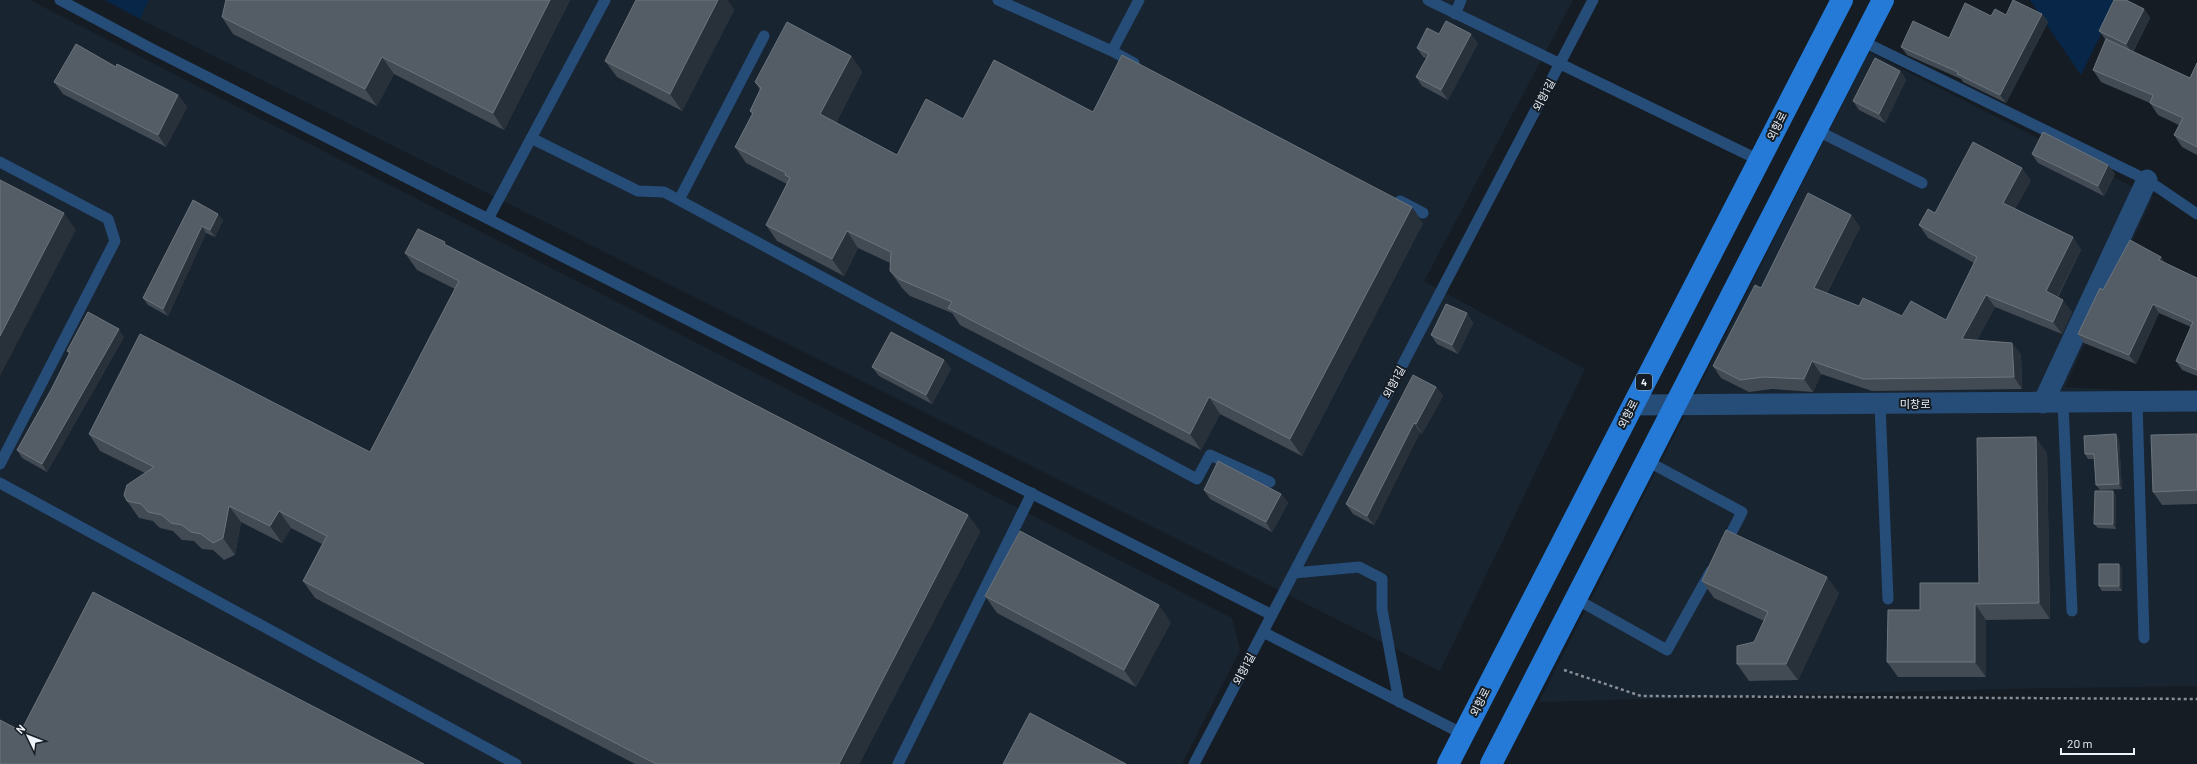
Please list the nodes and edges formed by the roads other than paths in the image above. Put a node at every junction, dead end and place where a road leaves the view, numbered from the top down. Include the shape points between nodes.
1 (60, 0) edge
2 (605, 0) edge
3 (998, 0) edge
4 (1139, 0) edge
5 (1428, 0) edge
6 (1461, 0) edge
7 (1593, 0) edge
8 (1842, 0) edge
9 (1883, 0) edge
10 (1455, 14) junction
11 (764, 36) dead end
12 (1862, 41) junction
13 (1112, 51) junction
14 (1560, 64) junction
15 (1147, 70) edge
16 (1816, 130) junction
17 (531, 138) junction
18 (1759, 160) junction
19 (0, 162) edge
20 (2147, 180) junction
21 (1922, 183) dead end
22 (1388, 195) edge
23 (679, 200) junction
24 (1423, 213) dead end
25 (2197, 214) edge
26 (488, 219) junction
27 (2197, 401) edge
28 (2137, 402) junction
29 (2043, 403) junction
30 (2063, 403) junction
31 (1880, 404) junction
32 (1633, 405) junction
33 (1676, 406) junction
34 (1647, 461) junction
35 (0, 464) edge
36 (1270, 482) dead end
37 (0, 483) edge
38 (1032, 493) junction
39 (1294, 574) junction
40 (1576, 599) junction
41 (1888, 599) dead end
42 (2072, 611) dead end
43 (1272, 614) junction
44 (1263, 632) junction
45 (2144, 638) dead end
46 (1399, 702) junction
47 (1463, 734) junction
48 (516, 764) edge
49 (898, 764) edge
50 (1194, 764) edge
51 (1448, 764) edge
52 (1491, 764) edge

1 - 26 lane
2 - 17 lane
3 - 13 lane
4 - 13 lane
5 - 10 lane
6 - 10 lane
7 - 14 lane, 외항1길
8 - 18 main road, 외항로 / 4
9 - 12 main road
10 - 14 lane
11 - 23 lane
12 - 16 main road
12 - 20 lane
13 - 15 lane
14 - 18 lane
14 - 39 lane, 외항1길
16 - 21 lane
16 - 33 main road
17 - 23 lane via 638,191 664,192
17 - 26 lane
18 - 32 main road, 외항로 / 4
19 - 35 lane via 108,219 115,241
20 - 25 lane
20 - 29 street
22 - 24 lane
23 - 36 lane via 1197,479 1210,456
26 - 38 lane
27 - 28 street, 미창로
28 - 30 street, 미창로
28 - 45 lane
29 - 30 street, 미창로
29 - 31 street, 미창로
30 - 42 lane
31 - 33 street, 미창로
31 - 41 lane
32 - 33 street, 미창로
32 - 47 main road, 외항로 / 4
33 - 34 main road
34 - 40 main road
34 - 40 lane via 1742,512 1667,650
37 - 48 lane
38 - 43 lane
38 - 49 lane
39 - 43 lane, 외항1길
39 - 46 lane via 1359,567 1382,580 1382,609
40 - 52 main road
43 - 44 lane, 외항1길
44 - 46 lane
44 - 50 lane, 외항1길
46 - 47 lane
47 - 51 main road, 외항로 / 4

